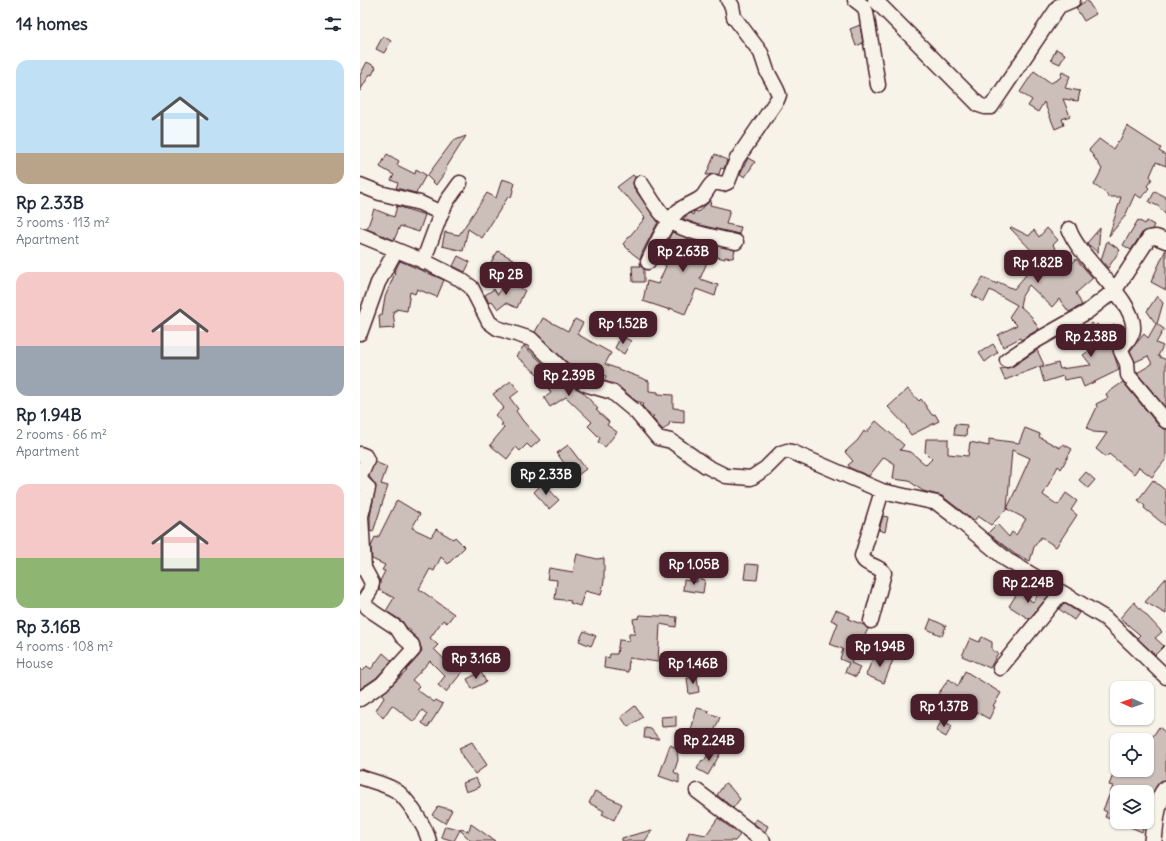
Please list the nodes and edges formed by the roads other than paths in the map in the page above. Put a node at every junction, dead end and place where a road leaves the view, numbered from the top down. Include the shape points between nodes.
1 (728, 0) edge
2 (1073, 0) edge
3 (864, 1) edge
4 (1056, 3) edge
5 (878, 85) dead end
6 (460, 183) dead end
7 (641, 183) dead end
8 (360, 185) edge
9 (441, 213) junction
10 (670, 222) junction
11 (1069, 229) dead end
12 (360, 235) edge
13 (1166, 241) edge
14 (736, 242) dead end
15 (396, 250) junction
16 (423, 262) junction
17 (648, 262) dead end
18 (1114, 290) junction
19 (360, 333) edge
20 (1007, 360) dead end
21 (1166, 421) edge
22 (360, 454) edge
23 (882, 491) junction
24 (1061, 593) junction
25 (871, 622) dead end
26 (1000, 668) dead end
27 (1166, 677) edge
28 (360, 699) edge
29 (360, 777) edge
30 (1166, 789) edge
31 (697, 792) dead end
32 (429, 841) edge
33 (762, 841) edge
34 (1154, 841) edge

1 - 10 street via 734,17 761,53 779,95 737,160 728,182 710,184 703,196 687,204
2 - 4 street
3 - 4 street via 979,105 985,107 991,107
3 - 5 street
6 - 9 street
7 - 10 street via 663,216
8 - 9 street via 420,203
9 - 16 street
10 - 14 street via 691,231
10 - 17 street
11 - 18 street via 1079,246
12 - 15 street
13 - 18 street via 1156,237 1149,238
15 - 16 street
15 - 19 street via 378,283
16 - 23 street via 460,279 471,287 489,322 497,328 531,339 568,375 588,385 612,392 636,412 658,438 670,441 706,466 726,476 751,478 787,451
18 - 20 street via 1087,312
18 - 21 street via 1132,316 1134,328 1132,336 1121,351 1127,363 1128,375
22 - 28 street via 367,460 360,476 368,488 361,516 364,568 372,583 365,603 397,628 412,645 413,650 382,684
23 - 24 street via 937,503 1008,560
23 - 25 street via 862,556 865,561 884,573
24 - 26 street
24 - 27 street via 1105,618
29 - 32 street via 394,789 400,794 424,826
30 - 34 main road via 1159,800
31 - 33 street

